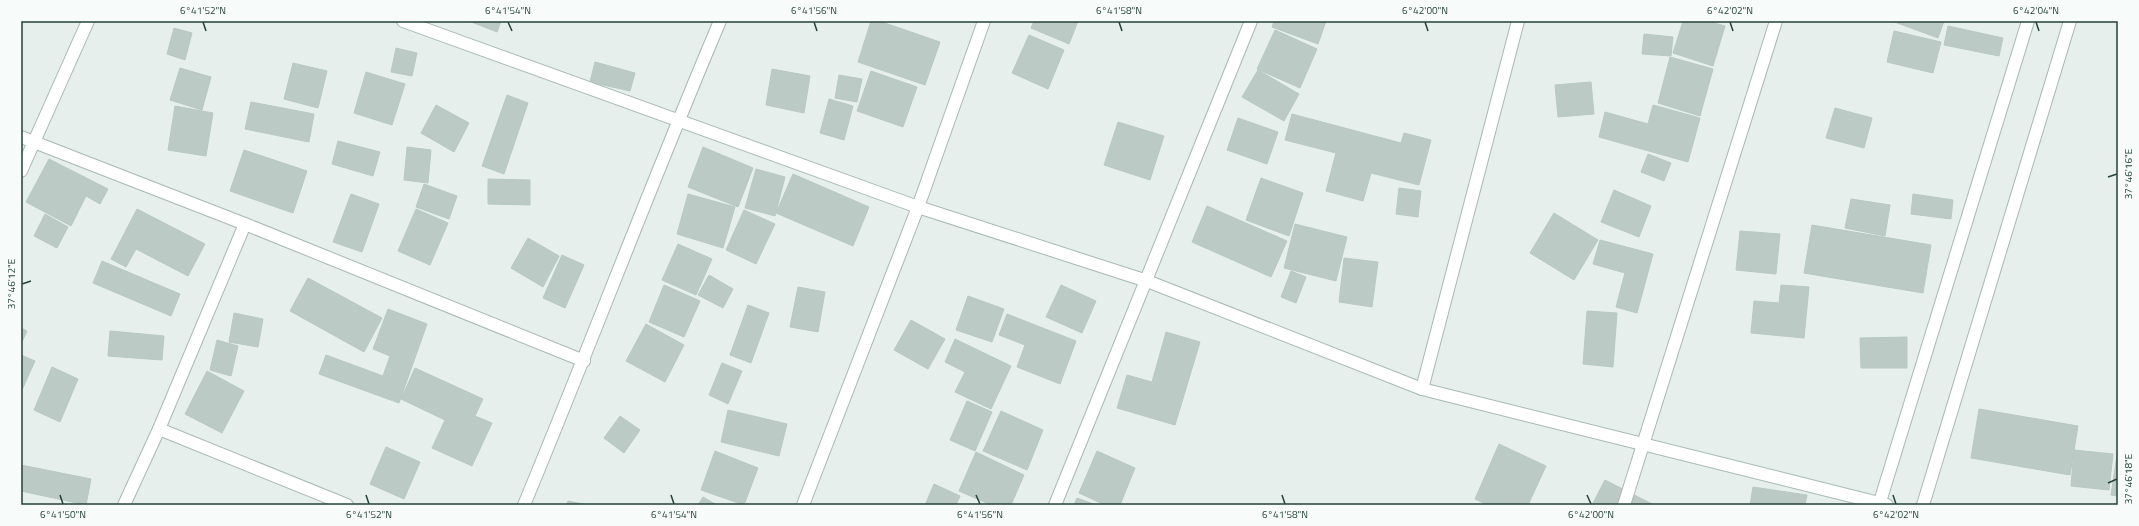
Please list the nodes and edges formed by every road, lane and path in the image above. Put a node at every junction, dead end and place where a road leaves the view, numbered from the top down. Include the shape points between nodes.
1 (88, 21) edge
2 (403, 21) edge
3 (720, 21) edge
4 (984, 21) edge
5 (1251, 21) edge
6 (1518, 21) edge
7 (1776, 21) edge
8 (2028, 21) edge
9 (2070, 21) edge
10 (678, 120) junction
11 (21, 137) edge
12 (34, 142) junction
13 (21, 171) edge
14 (918, 208) junction
15 (245, 224) junction
16 (1147, 281) junction
17 (584, 361) junction
18 (1422, 389) junction
19 (159, 429) junction
20 (1642, 444) junction
21 (1882, 504) edge
22 (124, 505) edge
23 (347, 505) edge
24 (524, 505) edge
25 (803, 505) edge
26 (1055, 505) edge
27 (1624, 505) edge
28 (1923, 505) edge

1 - 12 street
2 - 10 street
3 - 10 street
4 - 14 street
5 - 16 street
6 - 18 street
7 - 20 street
8 - 21 street
9 - 28 street
10 - 14 street
10 - 17 street
11 - 12 street
12 - 13 street
12 - 15 street
14 - 16 street
14 - 25 street
15 - 17 street
15 - 19 street
16 - 18 street
16 - 26 street
17 - 24 street
18 - 20 street
19 - 22 street
19 - 23 street
20 - 21 street
20 - 27 street

